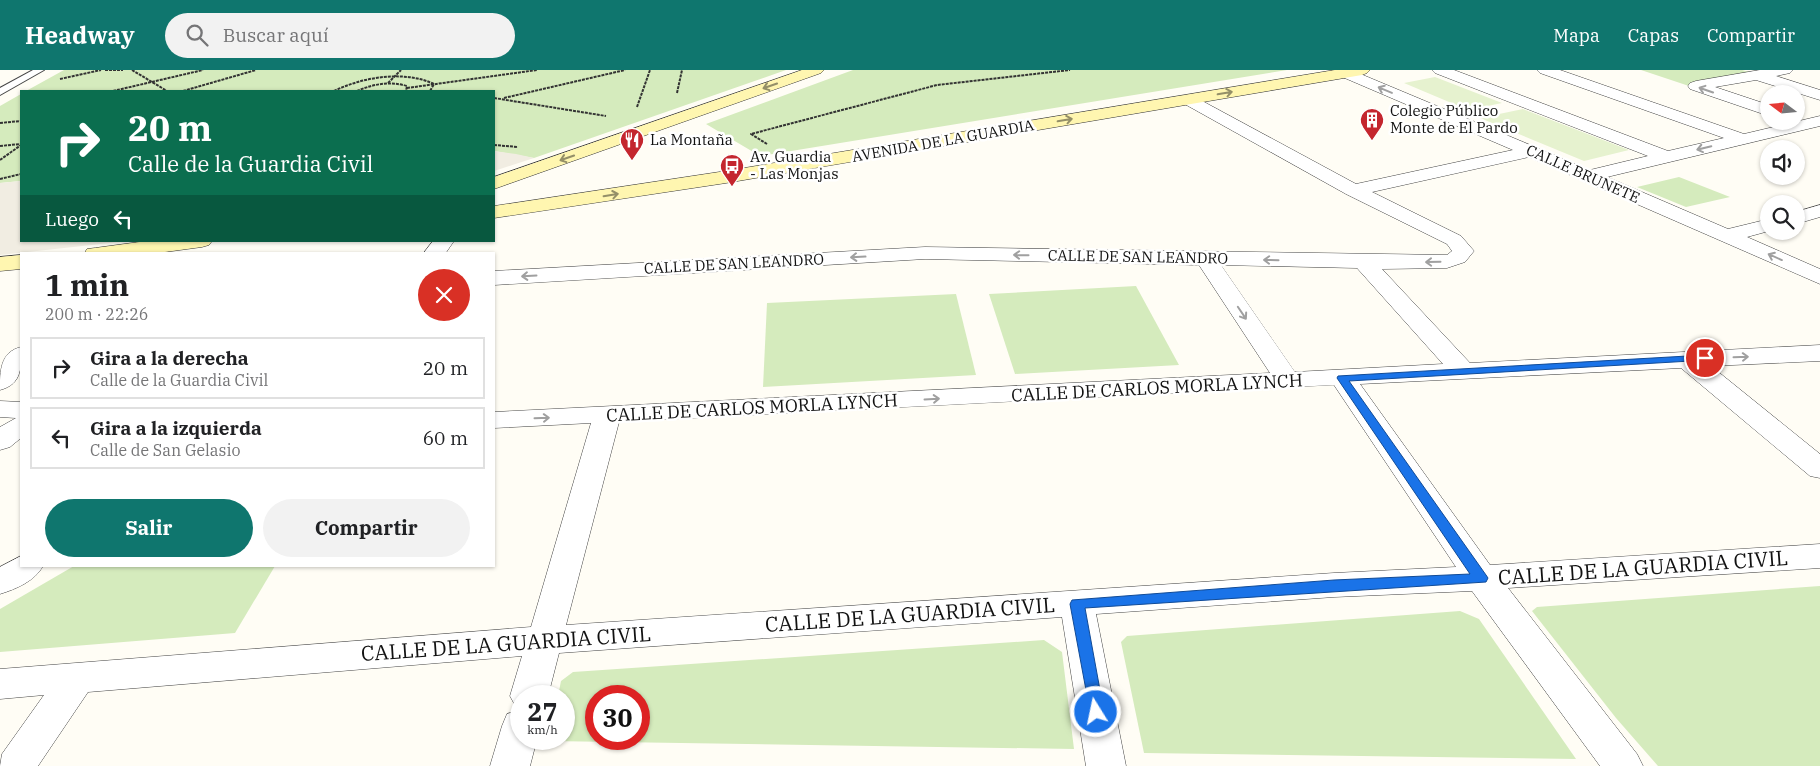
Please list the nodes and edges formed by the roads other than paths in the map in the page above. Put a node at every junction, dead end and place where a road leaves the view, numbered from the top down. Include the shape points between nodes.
1 (40, 70) edge
2 (816, 70) edge
3 (1440, 70) edge
4 (1545, 70) edge
5 (1785, 70) edge
6 (1353, 71) edge
7 (1757, 75) junction
8 (0, 92) edge
9 (1820, 95) edge
10 (1187, 100) junction
11 (1760, 108) edge
12 (1808, 122) edge
13 (1742, 139) junction
14 (1531, 151) junction
15 (1666, 157) junction
16 (1588, 176) junction
17 (496, 188) edge
18 (1353, 190) junction
19 (563, 202) junction
20 (1820, 211) edge
21 (495, 212) edge
22 (1805, 215) edge
23 (1760, 227) edge
24 (1727, 236) junction
25 (194, 242) edge
26 (443, 242) edge
27 (116, 252) edge
28 (436, 252) edge
29 (1205, 258) junction
30 (1362, 261) junction
31 (20, 262) edge
32 (0, 264) edge
33 (1820, 277) edge
34 (495, 278) edge
35 (1820, 354) edge
36 (20, 355) edge
37 (1686, 359) junction
38 (1463, 371) junction
39 (1342, 378) junction
40 (1288, 381) junction
41 (0, 382) edge
42 (0, 409) edge
43 (20, 410) edge
44 (608, 416) junction
45 (495, 420) edge
46 (20, 426) edge
47 (0, 441) edge
48 (1820, 470) edge
49 (1820, 556) edge
50 (25, 567) edge
51 (1481, 578) junction
52 (0, 582) edge
53 (1077, 604) junction
54 (545, 640) junction
55 (78, 678) junction
56 (0, 684) edge
57 (532, 685) edge
58 (514, 750) edge
59 (16, 766) edge
60 (510, 766) edge
61 (1106, 766) edge
62 (1623, 766) edge

1 - 8 lane
2 -> 17 street
3 - 15 street
4 - 13 street
5 - 7 street
10 -> 6 street, AVENIDA DE LA GUARDIA
14 -> 6 street, CALLE BRUNETE
7 - 9 street
11 -> 7 street via 1696,86
10 - 18 street, CALLE DE SAN LEANDRO
19 -> 10 street, AVENIDA DE LA GUARDIA
12 - 13 street
13 -> 15 street
14 - 16 street, CALLE BRUNETE
14 - 18 street
15 - 16 street
16 - 24 street, CALLE BRUNETE
17 - 19 street via 508,204
18 -> 30 street, CALLE DE SAN LEANDRO via 1454,240 1463,251 1451,262
19 - 21 street, AVENIDA DE LA GUARDIA
20 - 22 street
23 - 24 street
33 -> 24 street, CALLE BRUNETE
25 - 27 street
26 - 28 street
30 -> 29 street, CALLE DE SAN LEANDRO
29 -> 34 street, CALLE DE SAN LEANDRO via 926,253
29 -> 40 street
30 - 38 street
31 - 32 street
37 -> 35 street, CALLE DE CARLOS MORLA LYNCH
36 - 41 street
37 - 38 street, CALLE DE CARLOS MORLA LYNCH
37 - 48 street
38 - 39 street, CALLE DE CARLOS MORLA LYNCH
39 - 40 street, CALLE DE CARLOS MORLA LYNCH
39 - 51 street
44 -> 40 street, CALLE DE CARLOS MORLA LYNCH
42 - 43 street
45 -> 44 street, CALLE DE CARLOS MORLA LYNCH
44 - 54 street
46 - 47 street
49 - 51 street, CALLE DE LA GUARDIA CIVIL
50 - 52 street
51 - 53 street, CALLE DE LA GUARDIA CIVIL
51 - 62 street
53 - 54 street, CALLE DE LA GUARDIA CIVIL
53 - 61 street
54 - 55 street, CALLE DE LA GUARDIA CIVIL
54 - 57 street
55 - 56 street, CALLE DE LA GUARDIA CIVIL
55 - 59 street
58 - 60 street

